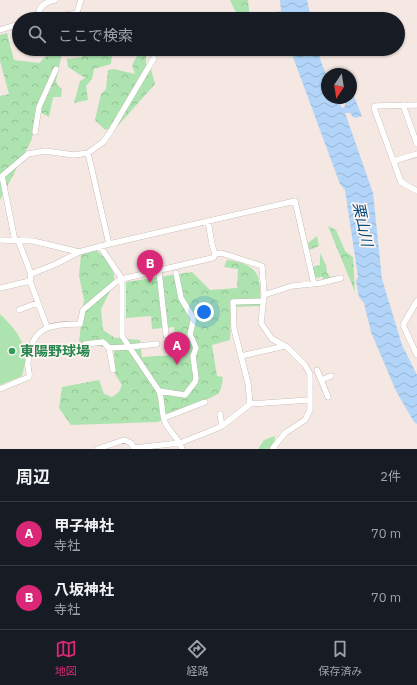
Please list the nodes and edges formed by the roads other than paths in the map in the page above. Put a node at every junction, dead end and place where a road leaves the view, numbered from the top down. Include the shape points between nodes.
1 (55, 0) edge
2 (81, 0) edge
3 (40, 12) edge
4 (77, 12) edge
5 (12, 26) edge
6 (0, 30) edge
7 (154, 58) dead end
8 (56, 69) dead end
9 (403, 105) junction
10 (417, 105) edge
11 (34, 132) dead end
12 (417, 144) edge
13 (88, 153) junction
14 (417, 154) edge
15 (394, 161) junction
16 (1, 176) edge
17 (417, 191) edge
18 (208, 221) junction
19 (0, 240) edge
20 (17, 241) junction
21 (109, 244) junction
22 (100, 246) junction
23 (79, 252) junction
24 (215, 254) junction
25 (159, 271) junction
26 (176, 273) dead end
27 (31, 274) junction
28 (341, 278) dead end
29 (122, 279) junction
30 (30, 281) junction
31 (314, 284) junction
32 (0, 288) edge
33 (264, 298) junction
34 (37, 303) junction
35 (416, 305) edge
36 (19, 310) dead end
37 (47, 327) junction
38 (166, 335) dead end
39 (85, 344) dead end
40 (157, 344) dead end
41 (286, 346) junction
42 (109, 348) junction
43 (129, 348) junction
44 (417, 355) edge
45 (241, 356) junction
46 (113, 370) dead end
47 (318, 370) dead end
48 (331, 376) dead end
49 (321, 380) junction
50 (0, 389) edge
51 (159, 391) junction
52 (328, 397) dead end
53 (309, 400) junction
54 (205, 402) dead end
55 (250, 404) junction
56 (220, 414) dead end
57 (164, 418) junction
58 (222, 426) junction
59 (180, 443) junction
60 (153, 448) edge
61 (97, 449) edge
62 (182, 449) edge
63 (274, 449) edge

1 - 3 street via 46,2
2 - 4 street
5 - 6 street
7 - 13 street via 109,134
8 - 11 street via 39,108
9 - 10 street
9 - 12 street
9 - 15 street via 374,108
13 - 16 street via 74,155 45,151 28,154
13 - 21 street
14 - 15 street
15 - 17 street via 401,182
16 - 20 street
18 - 21 street
18 - 24 street
18 - 31 street via 295,201
19 - 20 street
20 - 23 street via 33,241
20 - 27 street
21 - 22 street
22 - 23 street
22 - 29 street
23 - 27 street
24 - 25 street via 212,258
24 - 33 street via 221,253 262,266
25 - 29 street
25 - 38 street
26 - 51 street via 181,298 194,322 190,334 196,348 193,356 196,378 185,396
27 - 30 street
28 - 31 street
29 - 37 street via 83,310 80,324
29 - 43 street via 122,336
30 - 32 street
30 - 34 street
31 - 33 street via 292,286
33 - 41 street via 261,323 272,339
33 - 45 street via 233,302 234,329
34 - 36 street
34 - 37 street
35 - 44 street via 403,325
37 - 50 street via 35,336 30,345 27,365 29,377
39 - 42 street via 103,342
40 - 43 street
41 - 45 street
41 - 53 street via 310,374
42 - 43 street
42 - 46 street
43 - 51 street
45 - 55 street
47 - 49 street
48 - 49 street
49 - 52 street
51 - 57 street
53 - 55 street
53 - 63 street via 310,410 305,420 285,433
54 - 57 street
55 - 58 street
56 - 58 street
57 - 59 street
58 - 59 street
59 - 60 street
59 - 62 street
60 - 61 street via 134,448 131,443 124,440

